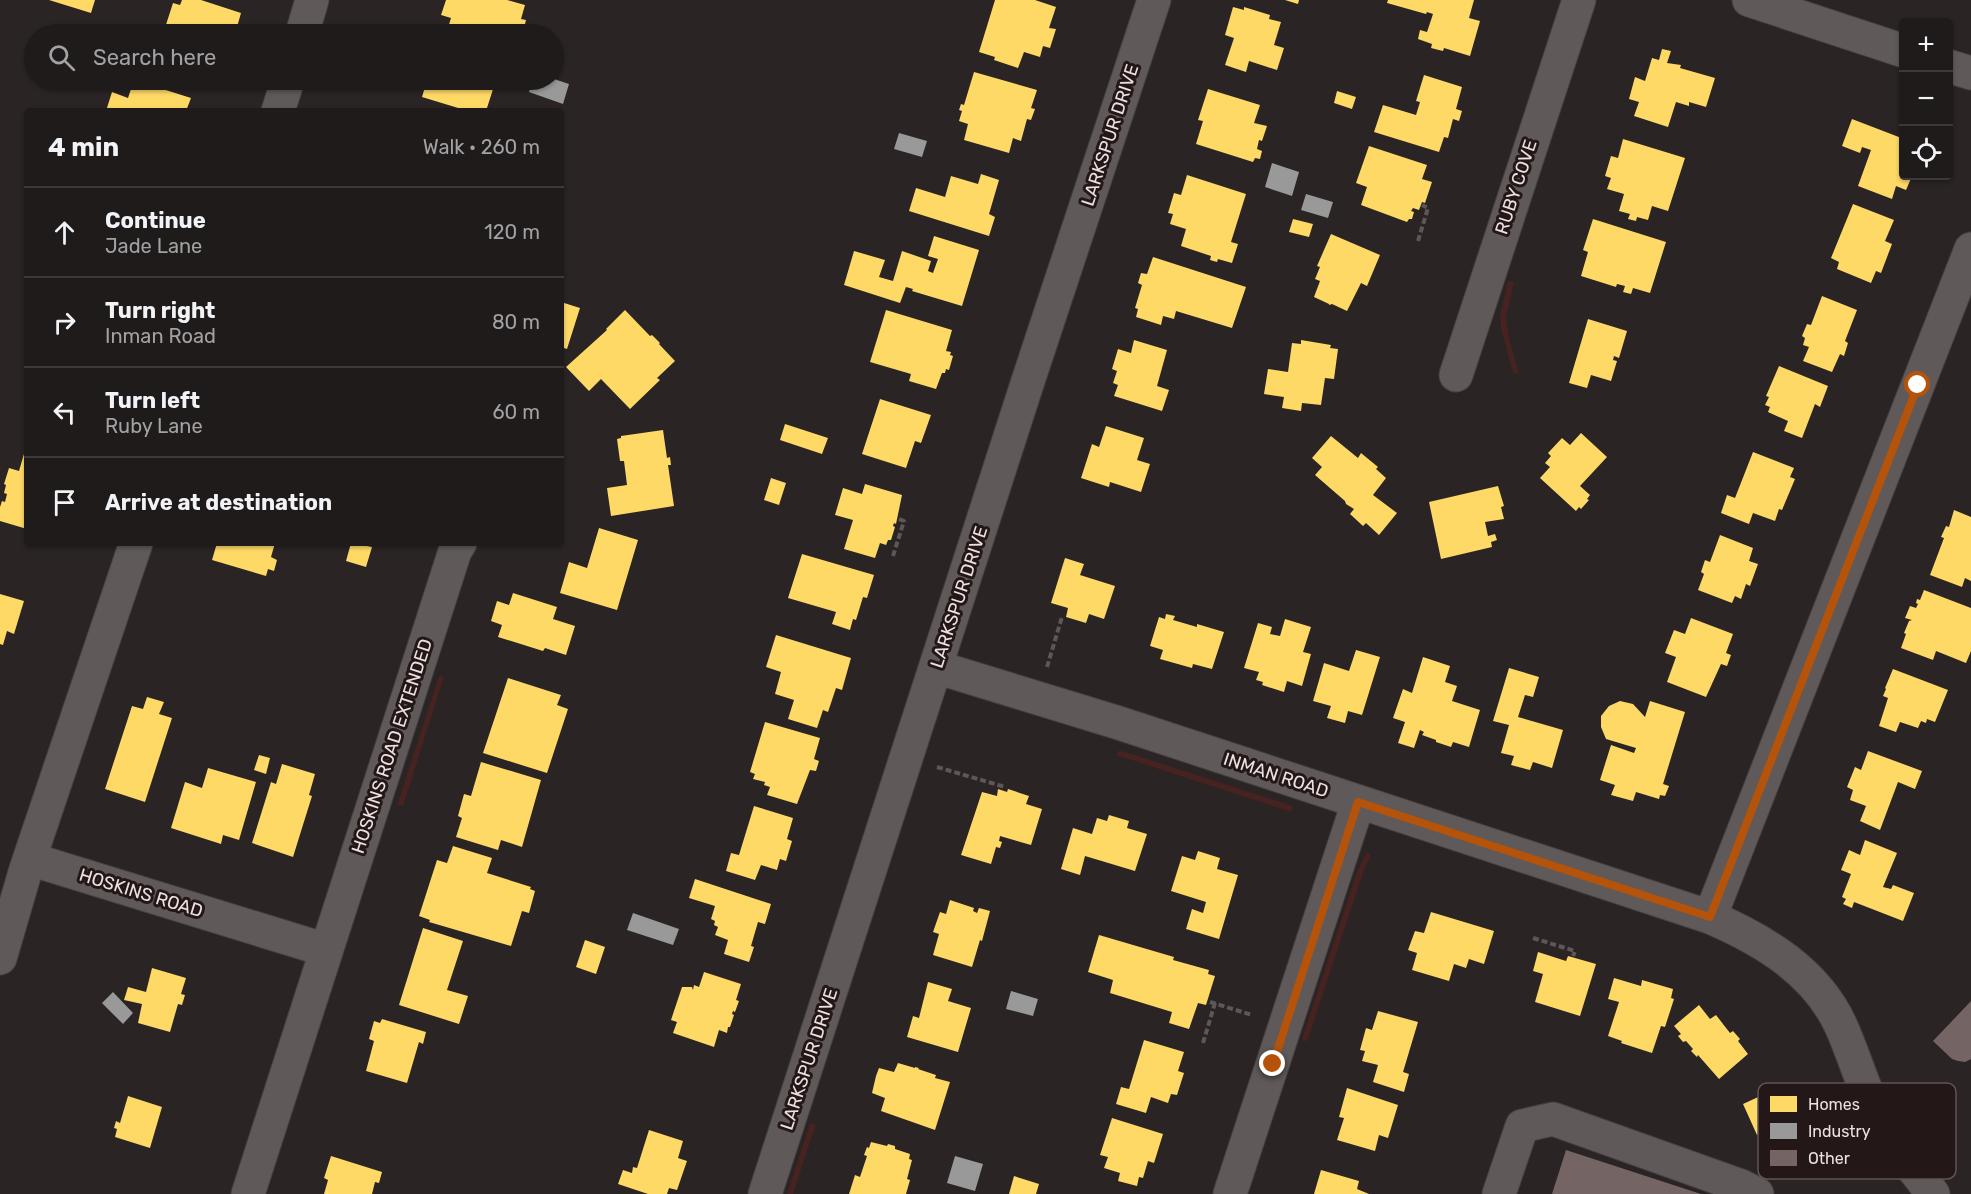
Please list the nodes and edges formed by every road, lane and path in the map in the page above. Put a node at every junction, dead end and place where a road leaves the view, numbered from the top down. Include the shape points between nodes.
1 (312, 0) edge
2 (1154, 0) edge
3 (1579, 0) edge
4 (1749, 0) edge
5 (305, 24) edge
6 (1899, 49) edge
7 (1953, 68) edge
8 (1971, 73) edge
9 (285, 90) edge
10 (280, 108) edge
11 (1422, 206) dead end
12 (1418, 241) dead end
13 (1971, 249) edge
14 (1456, 375) dead end
15 (899, 519) dead end
16 (135, 546) edge
17 (458, 546) edge
18 (893, 556) dead end
19 (1062, 617) dead end
20 (936, 667) junction
21 (1047, 667) dead end
22 (936, 767) dead end
23 (1005, 787) dead end
24 (1358, 802) junction
25 (30, 859) junction
26 (1710, 917) junction
27 (1533, 938) dead end
28 (326, 950) junction
29 (1573, 956) dead end
30 (0, 958) edge
31 (1251, 1015) dead end
32 (1203, 1043) dead end
33 (1864, 1083) edge
34 (1921, 1179) edge
35 (248, 1194) edge
36 (765, 1194) edge
37 (1230, 1194) edge
38 (1499, 1194) edge
39 (1757, 1194) edge
40 (1933, 1194) edge

1 - 5 street
2 - 20 street, LARKSPUR DRIVE
3 - 14 street, RUBY COVE
4 - 6 street
7 - 8 street
9 - 10 street
11 - 12 path via 1428,208
13 - 26 street
15 - 18 path via 904,521
16 - 25 street
17 - 28 street, HOSKINS ROAD EXTENDED
19 - 21 path
20 - 24 street, INMAN ROAD
20 - 36 street, LARKSPUR DRIVE
22 - 23 path
24 - 26 street, INMAN ROAD
24 - 37 street
25 - 28 street, HOSKINS ROAD
25 - 30 street
26 - 33 street, INMAN ROAD via 1786,958 1821,994 1840,1023
27 - 29 path via 1575,951
28 - 35 street
31 - 32 path via 1213,1002
34 - 40 street, INMAN ROAD
38 - 39 street via 1522,1126 1553,1119

